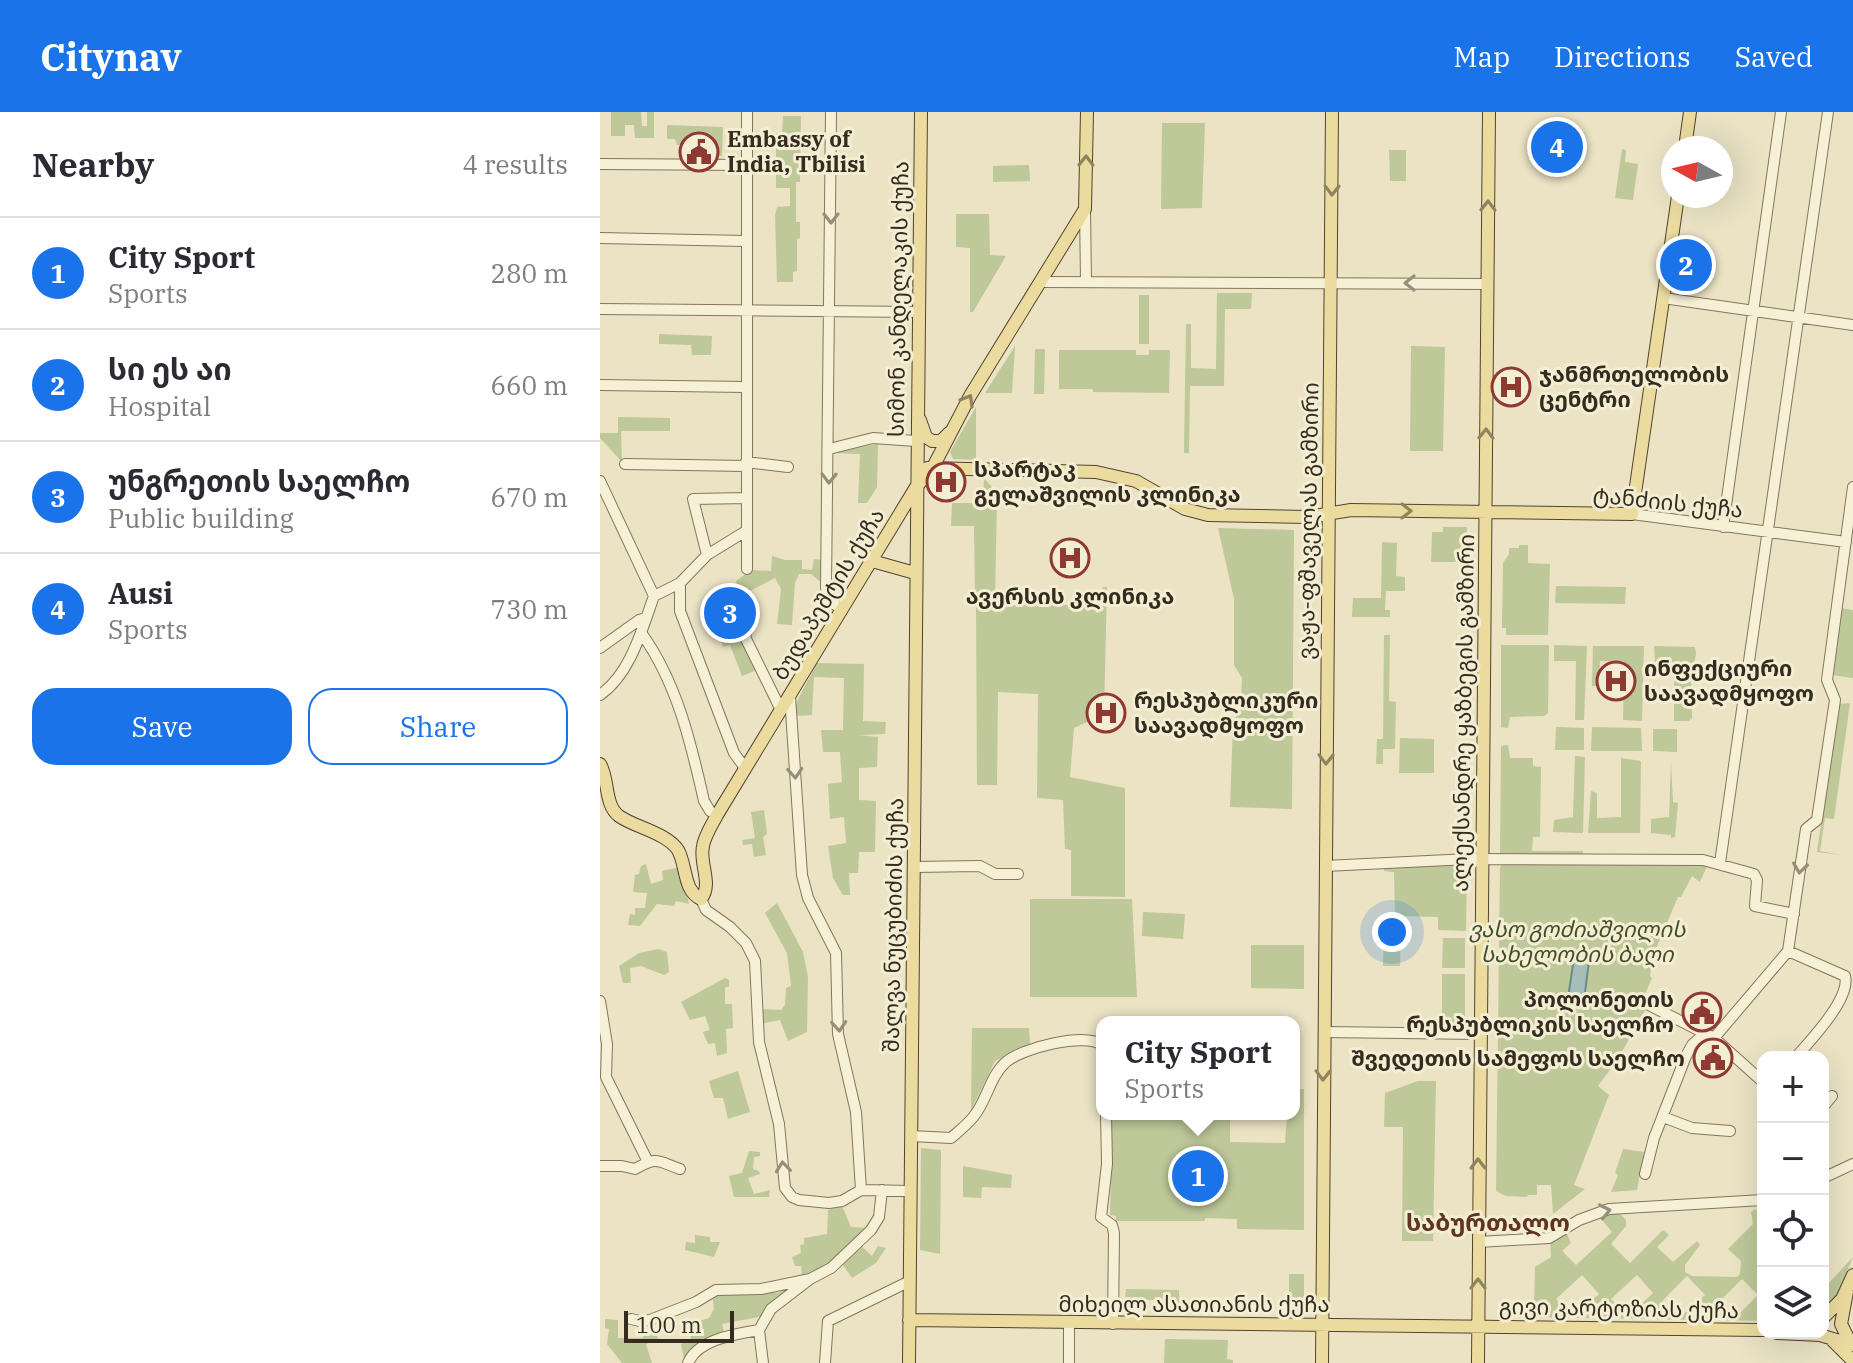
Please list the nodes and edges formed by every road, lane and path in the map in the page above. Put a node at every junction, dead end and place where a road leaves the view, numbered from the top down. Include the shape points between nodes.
1 (747, 112) edge
2 (831, 112) edge
3 (921, 112) edge
4 (1087, 112) edge
5 (1332, 112) edge
6 (1489, 112) edge
7 (1690, 112) edge
8 (1781, 112) edge
9 (1828, 112) edge
10 (1687, 136) edge
11 (600, 164) edge
12 (747, 165) junction
13 (1676, 208) edge
14 (1085, 209) junction
15 (600, 238) edge
16 (746, 241) junction
17 (1086, 281) junction
18 (1041, 282) junction
19 (1331, 283) junction
20 (1488, 284) junction
21 (1663, 298) junction
22 (600, 309) edge
23 (747, 311) junction
24 (830, 311) junction
25 (918, 312) junction
26 (1752, 312) junction
27 (1798, 318) junction
28 (1853, 325) edge
29 (600, 385) edge
30 (746, 387) junction
31 (917, 405) junction
32 (951, 431) junction
33 (916, 441) junction
34 (829, 449) junction
35 (625, 464) dead end
36 (746, 464) junction
37 (916, 465) junction
38 (788, 467) dead end
39 (932, 469) junction
40 (600, 481) edge
41 (916, 487) junction
42 (1853, 487) edge
43 (746, 498) junction
44 (1485, 512) junction
45 (1329, 513) junction
46 (1632, 514) junction
47 (1723, 527) junction
48 (746, 531) junction
49 (1768, 533) junction
50 (1846, 542) junction
51 (707, 555) junction
52 (872, 561) junction
53 (747, 569) dead end
54 (915, 573) junction
55 (680, 583) junction
56 (654, 596) junction
57 (741, 603) dead end
58 (842, 610) junction
59 (646, 618) junction
60 (642, 634) junction
61 (600, 648) edge
62 (600, 695) edge
63 (790, 696) junction
64 (781, 710) junction
65 (745, 768) junction
66 (602, 772) edge
67 (717, 815) junction
68 (1482, 859) junction
69 (1720, 863) junction
70 (1325, 866) junction
71 (913, 867) junction
72 (1018, 874) dead end
73 (701, 899) junction
74 (1794, 914) junction
75 (1788, 951) junction
76 (1849, 973) edge
77 (600, 1001) edge
78 (1643, 1002) dead end
79 (1324, 1032) junction
80 (1480, 1034) junction
81 (1709, 1036) junction
82 (1096, 1041) edge
83 (1801, 1051) edge
84 (1757, 1077) edge
85 (1832, 1096) dead end
86 (1829, 1100) edge
87 (1663, 1117) junction
88 (1106, 1120) edge
89 (1730, 1131) dead end
90 (911, 1136) junction
91 (648, 1162) junction
92 (1853, 1164) edge
93 (600, 1166) edge
94 (680, 1169) dead end
95 (1645, 1174) dead end
96 (1829, 1175) edge
97 (861, 1190) junction
98 (882, 1190) junction
99 (910, 1191) junction
100 (1757, 1200) edge
101 (1478, 1242) junction
102 (1853, 1275) edge
103 (810, 1279) junction
104 (910, 1281) junction
105 (1847, 1292) junction
106 (1829, 1313) edge
107 (631, 1319) dead end
108 (909, 1320) junction
109 (1069, 1324) junction
110 (1113, 1324) junction
111 (1322, 1325) junction
112 (1479, 1326) junction
113 (759, 1330) junction
114 (1757, 1330) edge
115 (1829, 1337) edge
116 (1829, 1338) edge
117 (1852, 1344) edge
118 (1853, 1361) edge
119 (688, 1363) edge
120 (763, 1363) edge
121 (825, 1363) edge
122 (909, 1363) edge
123 (1069, 1363) edge
124 (1322, 1363) edge
125 (1478, 1363) edge

1 - 12 street
2 -> 24 street
3 - 25 main road, სიმონ კანდელაკის ქუჩა
14 -> 4 main road
5 -> 19 main road, ვაჟა-ფშაველას გამზირი
20 -> 6 main road, ალექსანდრე ყაზბეგის გამზირი
7 - 10 main road
8 - 26 street
9 - 27 street
11 - 12 street
12 - 16 street
13 - 21 main road
14 - 17 street
14 - 18 main road, ბუდაპეშტის ქუჩა
15 - 16 street
16 - 23 street
17 - 18 street
17 - 19 street
32 -> 18 main road, ბუდაპეშტის ქუჩა
20 -> 19 street
19 - 45 main road, ვაჟა-ფშაველას გამზირი
44 -> 20 main road, ალექსანდრე ყაზბეგის გამზირი
21 - 26 street
21 - 46 main road
22 - 23 street
23 - 24 street
23 - 30 street
24 - 25 street
24 - 34 street
25 - 31 main road, სიმონ კანდელაკის ქუჩა
26 - 27 street
26 - 47 street
27 - 28 street
27 - 49 street
29 - 30 street
30 - 36 street
31 - 32 main road via 930,440 941,441
31 - 33 main road, სიმონ კანდელაკის ქუჩა
32 - 39 main road, ბუდაპეშტის ქუჩა
33 - 34 street via 873,438
33 - 37 main road, სიმონ კანდელაკის ქუჩა
34 -> 58 street via 826,588 828,599
35 - 36 street
36 - 38 street
36 - 43 street
37 - 39 main road, ტანძიის ქუჩა
37 - 41 main road, სიმონ კანდელაკის ქუჩა
39 - 41 main road, ბუდაპეშტის ქუჩა
39 - 45 main road, ტანძიის ქუჩა via 1096,472 1136,481 1185,509 1208,515
40 - 56 street
41 - 52 main road, ბუდაპეშტის ქუჩა
41 - 54 main road, შალვა ნუცუბიძის ქუჩა
42 - 50 street
43 - 48 street
43 - 51 street via 693,499
45 -> 44 main road, ტანძიის ქუჩა
44 - 46 main road, ტანძიის ქუჩა
44 - 68 main road, ალექსანდრე ყაზბეგის გამზირი
45 -> 70 main road, ვაჟა-ფშაველას გამზირი
46 - 47 street, ტანძიის ქუჩა
47 - 49 street, ტანძიის ქუჩა
48 - 51 street
48 - 53 street
49 - 50 street, ტანძიის ქუჩა
49 - 69 street
50 -> 74 street via 1827,680 1835,700 1817,820 1806,829
51 - 55 street
52 - 54 main road
52 - 58 main road, ბუდაპეშტის ქუჩა
54 - 71 main road, შალვა ნუცუბიძის ქუჩა
55 - 56 street
55 - 65 street via 680,611 734,753
56 - 59 street
57 - 64 street via 746,639
58 - 63 main road, ბუდაპეშტის ქუჩა
59 - 60 street
59 - 61 street
60 - 62 street
60 - 67 street via 688,731 704,801
63 - 64 main road, ბუდაპეშტის ქუჩა
63 -> 97 street via 802,875 836,953 838,1034 856,1112
64 - 65 main road, ბუდაპეშტის ქუჩა
65 - 67 main road, ბუდაპეშტის ქუჩა
66 - 73 main road via 618,815 676,847 688,885
67 - 73 main road, ბუდაპეშტის ქუჩა via 702,849 707,889
68 - 69 street
68 - 70 street
68 - 80 main road, ალექსანდრე ყაზბეგის გამზირი
69 - 74 street via 1754,874 1755,906
70 - 79 main road, ვაჟა-ფშაველას გამზირი
71 - 72 street via 980,866 995,874
71 - 90 main road, შალვა ნუცუბიძის ქუჩა
97 -> 73 street via 829,1203 799,1200 785,1188 779,1124 759,1042 755,961 746,943 706,910
74 - 75 street
75 - 76 street
75 - 81 street
76 - 83 street via 1842,995
77 - 91 street via 606,1077
78 - 81 street
79 - 80 street
79 -> 111 main road, ვაჟა-ფშაველას გამზირი
101 -> 80 main road, ალექსანდრე ყაზბეგის გამზირი
81 - 84 street
81 - 87 street via 1692,1045
82 - 90 street via 1064,1041 1015,1056 998,1072 975,1115 951,1138
85 - 86 street
87 - 89 street via 1692,1128
87 - 95 street
88 - 110 street via 1101,1217 1114,1233
90 - 99 main road, შალვა ნუცუბიძის ქუჩა
91 - 93 street via 635,1169
91 - 94 street via 661,1160
92 - 96 street
97 - 98 street
98 - 99 street
98 - 103 street via 879,1217 871,1230 831,1268
99 - 104 main road, შალვა ნუცუბიძის ქუჩა
101 -> 100 street via 1549,1238 1609,1209
112 -> 101 main road, ალექსანდრე ყაზბეგის გამზირი
102 - 105 main road
103 - 107 street via 761,1289 716,1290 650,1320
103 - 113 street via 771,1309
104 - 108 main road, შალვა ნუცუბიძის ქუჩა
104 - 121 street via 828,1321
105 - 106 main road
105 - 117 main road via 1841,1324
108 - 109 main road, მიხეილ ასათიანის ქუჩა
108 - 122 main road, შალვა ნუცუბიძის ქუჩა
109 - 110 main road, მიხეილ ასათიანის ქუჩა
109 - 123 street
110 - 111 main road, მიხეილ ასათიანის ქუჩა
111 - 112 main road, მიხეილ ასათიანის ქუჩა
111 - 124 main road, ვაჟა-ფშაველას გამზირი
112 - 114 main road, გივი კარტოზიას ქუჩა
112 - 125 main road, ალექსანდრე ყაზბეგის გამზირი
113 - 119 street via 700,1347
113 - 120 street
115 - 117 main road
116 - 118 main road

